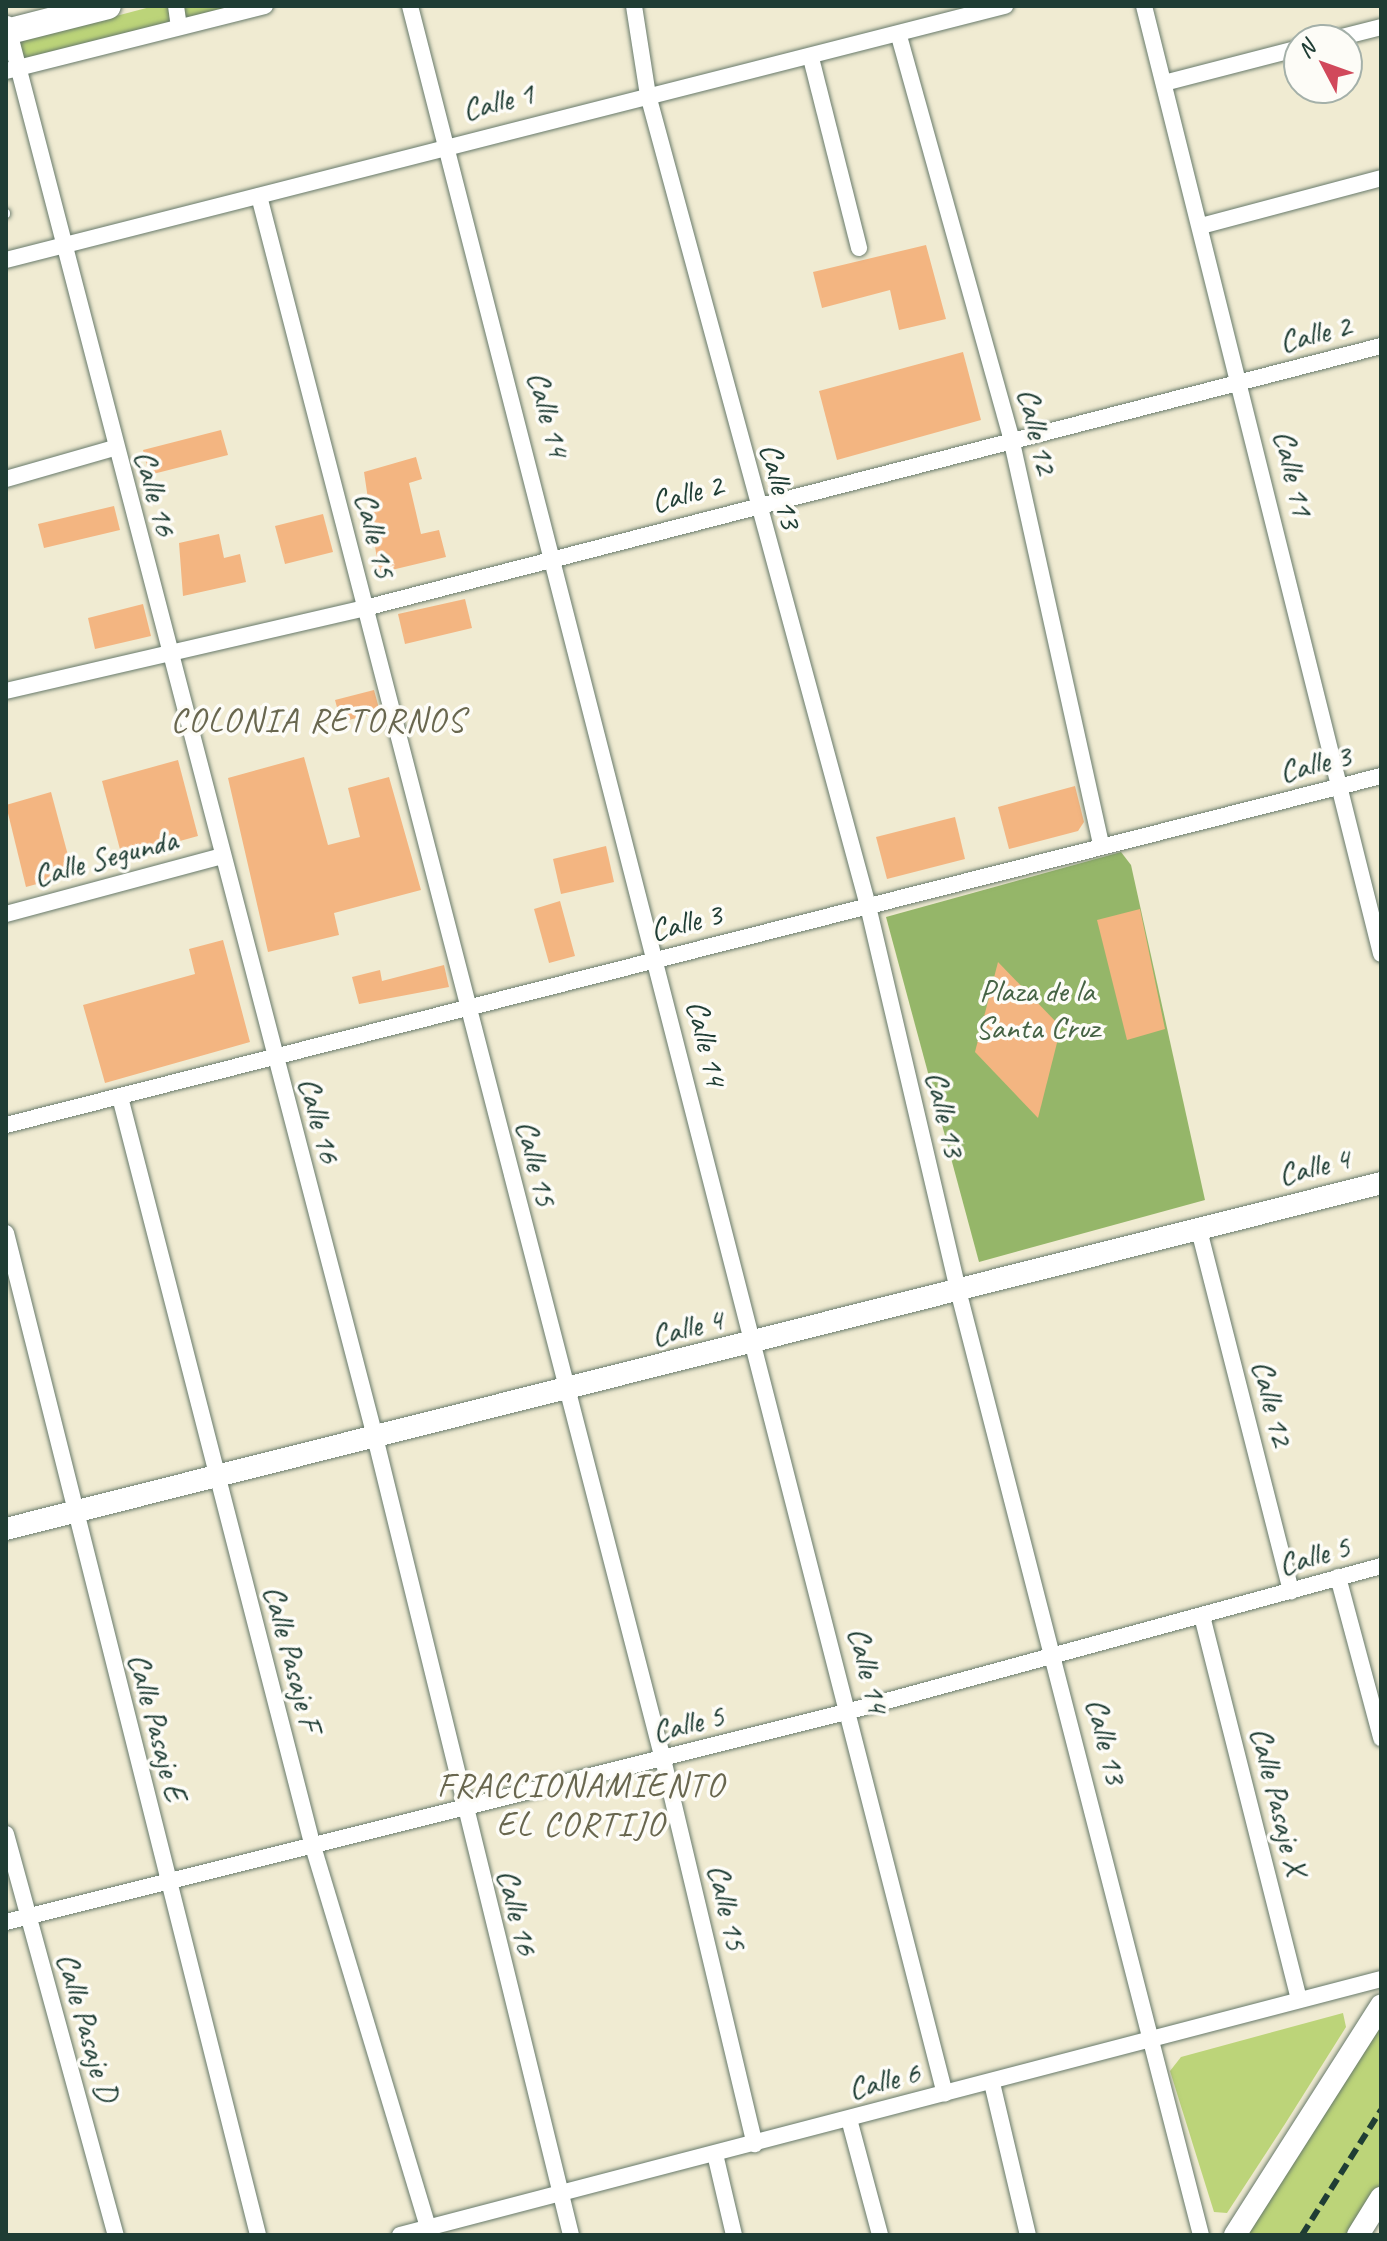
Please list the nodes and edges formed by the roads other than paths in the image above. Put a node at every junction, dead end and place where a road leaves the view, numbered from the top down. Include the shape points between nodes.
1 (108, 6) edge
2 (176, 6) edge
3 (265, 6) edge
4 (410, 6) edge
5 (634, 6) edge
6 (1005, 6) edge
7 (1144, 6) edge
8 (179, 27) junction
9 (7, 28) edge
10 (899, 36) junction
11 (1283, 52) edge
12 (811, 58) junction
13 (13, 69) edge
14 (1164, 83) junction
15 (648, 95) junction
16 (449, 143) junction
17 (1381, 178) edge
18 (259, 196) junction
19 (1201, 226) junction
20 (64, 246) junction
21 (859, 248) dead end
22 (6, 260) edge
23 (1381, 346) edge
24 (1243, 381) junction
25 (1011, 438) junction
26 (114, 448) junction
27 (6, 479) edge
28 (756, 504) junction
29 (556, 558) junction
30 (365, 608) junction
31 (168, 651) junction
32 (6, 691) edge
33 (1381, 776) edge
34 (1339, 787) junction
35 (1101, 845) junction
36 (218, 857) junction
37 (868, 906) junction
38 (6, 914) edge
39 (1381, 954) edge
40 (656, 959) junction
41 (470, 1007) junction
42 (274, 1058) junction
43 (120, 1097) junction
44 (6, 1125) edge
45 (1381, 1183) edge
46 (1199, 1230) junction
47 (6, 1233) edge
48 (958, 1290) junction
49 (754, 1344) junction
50 (563, 1391) junction
51 (375, 1437) junction
52 (214, 1474) junction
53 (75, 1513) junction
54 (6, 1529) edge
55 (1381, 1566) edge
56 (1338, 1577) junction
57 (1291, 1591) junction
58 (1202, 1616) junction
59 (1057, 1658) junction
60 (850, 1711) junction
61 (1381, 1738) edge
62 (663, 1759) junction
63 (461, 1809) junction
64 (6, 1834) edge
65 (312, 1843) junction
66 (170, 1880) junction
67 (27, 1916) junction
68 (6, 1922) edge
69 (1381, 1979) edge
70 (1299, 1998) junction
71 (1381, 2006) edge
72 (1150, 2039) junction
73 (992, 2083) junction
74 (945, 2094) junction
75 (849, 2119) junction
76 (755, 2144) junction
77 (715, 2154) junction
78 (560, 2191) junction
79 (1381, 2198) edge
80 (428, 2227) junction
81 (116, 2235) edge
82 (258, 2235) edge
83 (400, 2235) edge
84 (571, 2235) edge
85 (734, 2235) edge
86 (880, 2235) edge
87 (1028, 2235) edge
88 (1201, 2235) edge
89 (1235, 2235) edge
90 (1358, 2235) edge

1 - 9 main road
2 - 8 street
3 - 8 street
4 - 16 street, Calle 14
5 - 15 street, Calle 13
6 - 10 street, Calle 1
7 - 14 street, Calle 11
8 - 13 street
9 - 13 street, Calle 16
10 - 12 street, Calle 1
10 - 25 street, Calle 12
11 - 14 street
12 - 15 street, Calle 1
12 - 21 street
13 - 20 street, Calle 16
14 - 19 street, Calle 11
15 - 16 street, Calle 1
15 - 28 street, Calle 13
16 - 18 street, Calle 1
16 - 29 street, Calle 14
17 - 19 street
18 - 20 street, Calle 1
18 - 30 street, Calle 15
19 - 24 street, Calle 11
20 - 22 street, Calle 1
20 - 26 street, Calle 16
23 - 24 street, Calle 2
24 - 25 street, Calle 2
24 - 34 street, Calle 11
25 - 28 street, Calle 2
25 - 35 street, Calle 12
26 - 27 street
26 - 31 street, Calle 16
28 - 29 street, Calle 2
28 - 37 street, Calle 13
29 - 30 street, Calle 2
29 - 40 street, Calle 14
30 - 31 street, Calle 2
30 - 41 street, Calle 15
31 - 32 street, Calle 2
31 - 36 street, Calle 16
33 - 34 street, Calle 3
34 - 35 street, Calle 3
34 - 39 street, Calle 11
35 - 37 street, Calle 3
36 - 38 street, Calle Segunda
36 - 42 street, Calle 16
37 - 40 street, Calle 3
37 - 48 street, Calle 13
40 - 41 street, Calle 3
40 - 49 street, Calle 14
41 - 42 street, Calle 3
41 - 50 street, Calle 15
42 - 43 street, Calle 3
42 - 51 street, Calle 16
43 - 44 street, Calle 3
43 - 52 street, Calle Pasaje F
45 - 46 street, Calle 4
46 - 48 street, Calle 4
46 - 57 street, Calle 12
47 - 53 street, Calle Pasaje E
48 - 49 street, Calle 4
48 - 59 street, Calle 13
49 - 50 street, Calle 4
49 - 60 street, Calle 14
50 - 51 street, Calle 4
50 - 62 street, Calle 15
51 - 52 street, Calle 4
51 - 63 street, Calle 16
52 - 53 street, Calle 4
52 - 65 street, Calle Pasaje F
53 - 54 street, Calle 4
53 - 66 street, Calle Pasaje E
55 - 56 street, Calle 5
56 - 57 street, Calle 5
56 - 61 street
57 - 58 street, Calle 5
58 - 59 street, Calle 5
58 - 70 street, Calle Pasaje X
59 - 60 street, Calle 5
59 - 72 street, Calle 13
60 - 62 street, Calle 5
60 - 74 street, Calle 14
62 - 63 street, Calle 5
62 - 76 street, Calle 15
63 - 65 street, Calle 5
63 - 78 street, Calle 16
64 - 67 street, Calle Pasaje D
65 - 66 street, Calle 5
65 - 80 street, Calle Pasaje F
66 - 67 street, Calle 5
66 - 82 street, Calle Pasaje E
67 - 68 street, Calle 5
67 - 81 street, Calle Pasaje D
69 - 70 street, Calle 6
70 - 72 street, Calle 6
71 - 89 street
72 - 73 street, Calle 6
72 - 88 street, Calle 13
73 - 74 street, Calle 6
73 - 87 street
74 - 75 street, Calle 6
75 - 76 street, Calle 6
75 - 86 street
76 - 77 street, Calle 6
77 - 78 street, Calle 6
77 - 85 street
78 - 80 street, Calle 6
78 - 84 street, Calle 16
79 - 90 street
80 - 83 street, Calle 6

